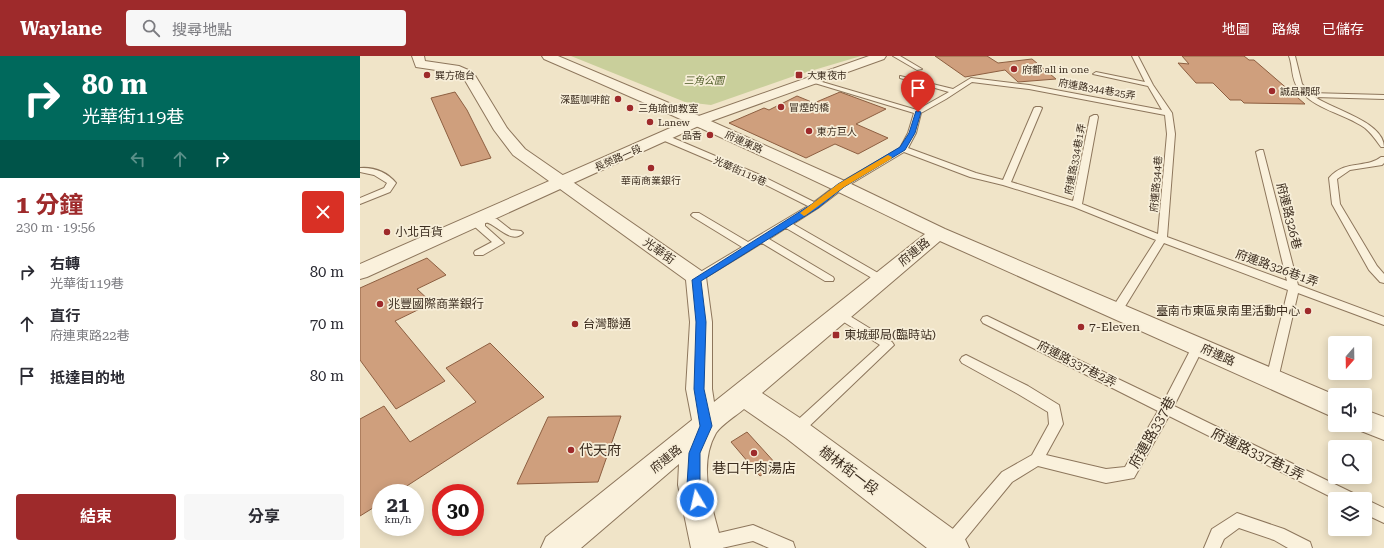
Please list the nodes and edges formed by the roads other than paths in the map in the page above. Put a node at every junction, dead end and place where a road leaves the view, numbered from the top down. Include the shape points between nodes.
1 (418, 56) edge
2 (548, 56) edge
3 (880, 56) edge
4 (896, 56) edge
5 (1135, 56) edge
6 (1292, 56) edge
7 (866, 60) edge
8 (1096, 74) dead end
9 (810, 80) junction
10 (1150, 85) junction
11 (954, 91) junction
12 (1307, 95) junction
13 (1384, 97) edge
14 (1038, 108) dead end
15 (918, 112) junction
16 (1168, 113) junction
17 (1094, 117) dead end
18 (694, 119) junction
19 (1373, 131) junction
20 (1384, 131) edge
21 (664, 137) junction
22 (1384, 145) edge
23 (903, 148) junction
24 (1260, 152) dead end
25 (1384, 159) edge
26 (360, 170) edge
27 (557, 180) junction
28 (1006, 183) junction
29 (841, 186) junction
30 (360, 201) edge
31 (1077, 205) junction
32 (815, 206) junction
33 (696, 215) dead end
34 (481, 218) junction
35 (787, 224) junction
36 (518, 233) dead end
37 (938, 233) junction
38 (762, 239) junction
39 (1162, 239) junction
40 (749, 247) junction
41 (479, 253) dead end
42 (360, 260) edge
43 (360, 272) edge
44 (829, 279) dead end
45 (881, 279) junction
46 (696, 280) junction
47 (1384, 280) edge
48 (1294, 289) junction
49 (1116, 310) junction
50 (840, 314) junction
51 (987, 320) dead end
52 (1384, 321) edge
53 (1198, 346) junction
54 (966, 360) dead end
55 (1272, 379) junction
56 (744, 395) junction
57 (1328, 404) edge
58 (1166, 409) junction
59 (1372, 424) edge
60 (706, 426) junction
61 (1384, 429) edge
62 (796, 430) junction
63 (1037, 459) junction
64 (1336, 492) edge
65 (1372, 510) edge
66 (1384, 516) edge
67 (706, 546) edge
68 (951, 546) edge
69 (557, 548) edge
70 (787, 548) edge
71 (1212, 548) edge
72 (1304, 548) edge

1 - 27 street, 光華街 via 420,64 459,70 468,75 501,130 519,152
2 - 18 street, 府連東路
3 - 7 street, 長榮路一段
4 - 7 street
4 - 11 lane via 919,69 902,77
5 - 10 lane, 府連路344巷
6 - 12 lane via 1300,87
7 - 9 street, 長榮路一段
7 - 18 street, 長榮路一段 via 799,78
8 - 10 lane
9 - 15 lane
9 - 18 street, 長榮路一段
10 - 16 lane, 府連路344巷
11 - 15 lane, 府連路344巷25弄
11 - 16 lane, 府連路344巷25弄 via 971,80
12 - 13 lane
12 - 19 lane
14 - 28 lane
15 - 23 lane via 912,133
16 - 39 lane, 府連路344巷 via 1171,134
17 - 31 lane, 府連路334巷1弄
18 - 21 street, 長榮路一段
18 - 27 street, 長榮路一段
18 - 29 street, 府連東路
19 - 20 lane
19 - 22 lane
21 - 27 street, 長榮路一段
21 - 32 lane, 光華街119巷
23 - 28 lane, 府連路334巷1弄 via 973,175
23 - 29 lane
24 - 48 lane, 府連路326巷
25 - 47 lane via 1379,163 1348,168 1333,178 1336,204 1373,268
26 - 30 lane via 370,169 392,183 387,190
27 - 34 street, 長榮路一段
27 - 42 street, 長榮路一段
27 - 46 street, 光華街 via 696,277
28 - 31 lane, 府連路334巷1弄
29 - 32 lane
29 - 37 street, 府連東路
31 - 39 lane, 府連路334巷1弄
32 - 35 lane
33 - 40 lane
34 - 36 lane via 494,221 509,233
34 - 41 lane via 480,228 499,243
34 - 43 street, 長榮路一段
35 - 38 lane
35 - 45 lane
37 - 45 street, 府連路
37 - 49 street, 府連路
38 - 40 lane
38 - 44 lane
39 - 48 lane, 府連路326巷1弄
39 - 49 lane, 府連路344巷
40 - 46 lane
45 - 50 street, 府連路
46 - 60 street via 701,322 699,389
48 - 52 lane, 府連路326巷1弄
48 - 55 lane, 府連路326巷
49 - 53 street, 府連路
50 - 56 street, 府連路
50 - 62 lane via 888,345
51 - 58 lane, 府連路337巷2弄
53 - 55 street, 府連路
53 - 58 lane, 府連路337巷
54 - 63 lane via 1054,409 1056,424
55 - 57 street, 府連路
56 - 60 street, 府連路
56 - 62 street, 樹林街一段
58 - 63 lane, 府連路337巷 via 1129,473 1106,476
58 - 64 lane, 府連路337巷1弄
59 - 61 street
60 - 67 street via 694,453 694,485
60 - 69 street, 府連路
62 - 68 street, 樹林街一段
63 - 68 lane via 1008,477
65 - 66 lane
67 - 70 lane via 753,533
71 - 72 lane via 1218,534 1237,520 1278,534

